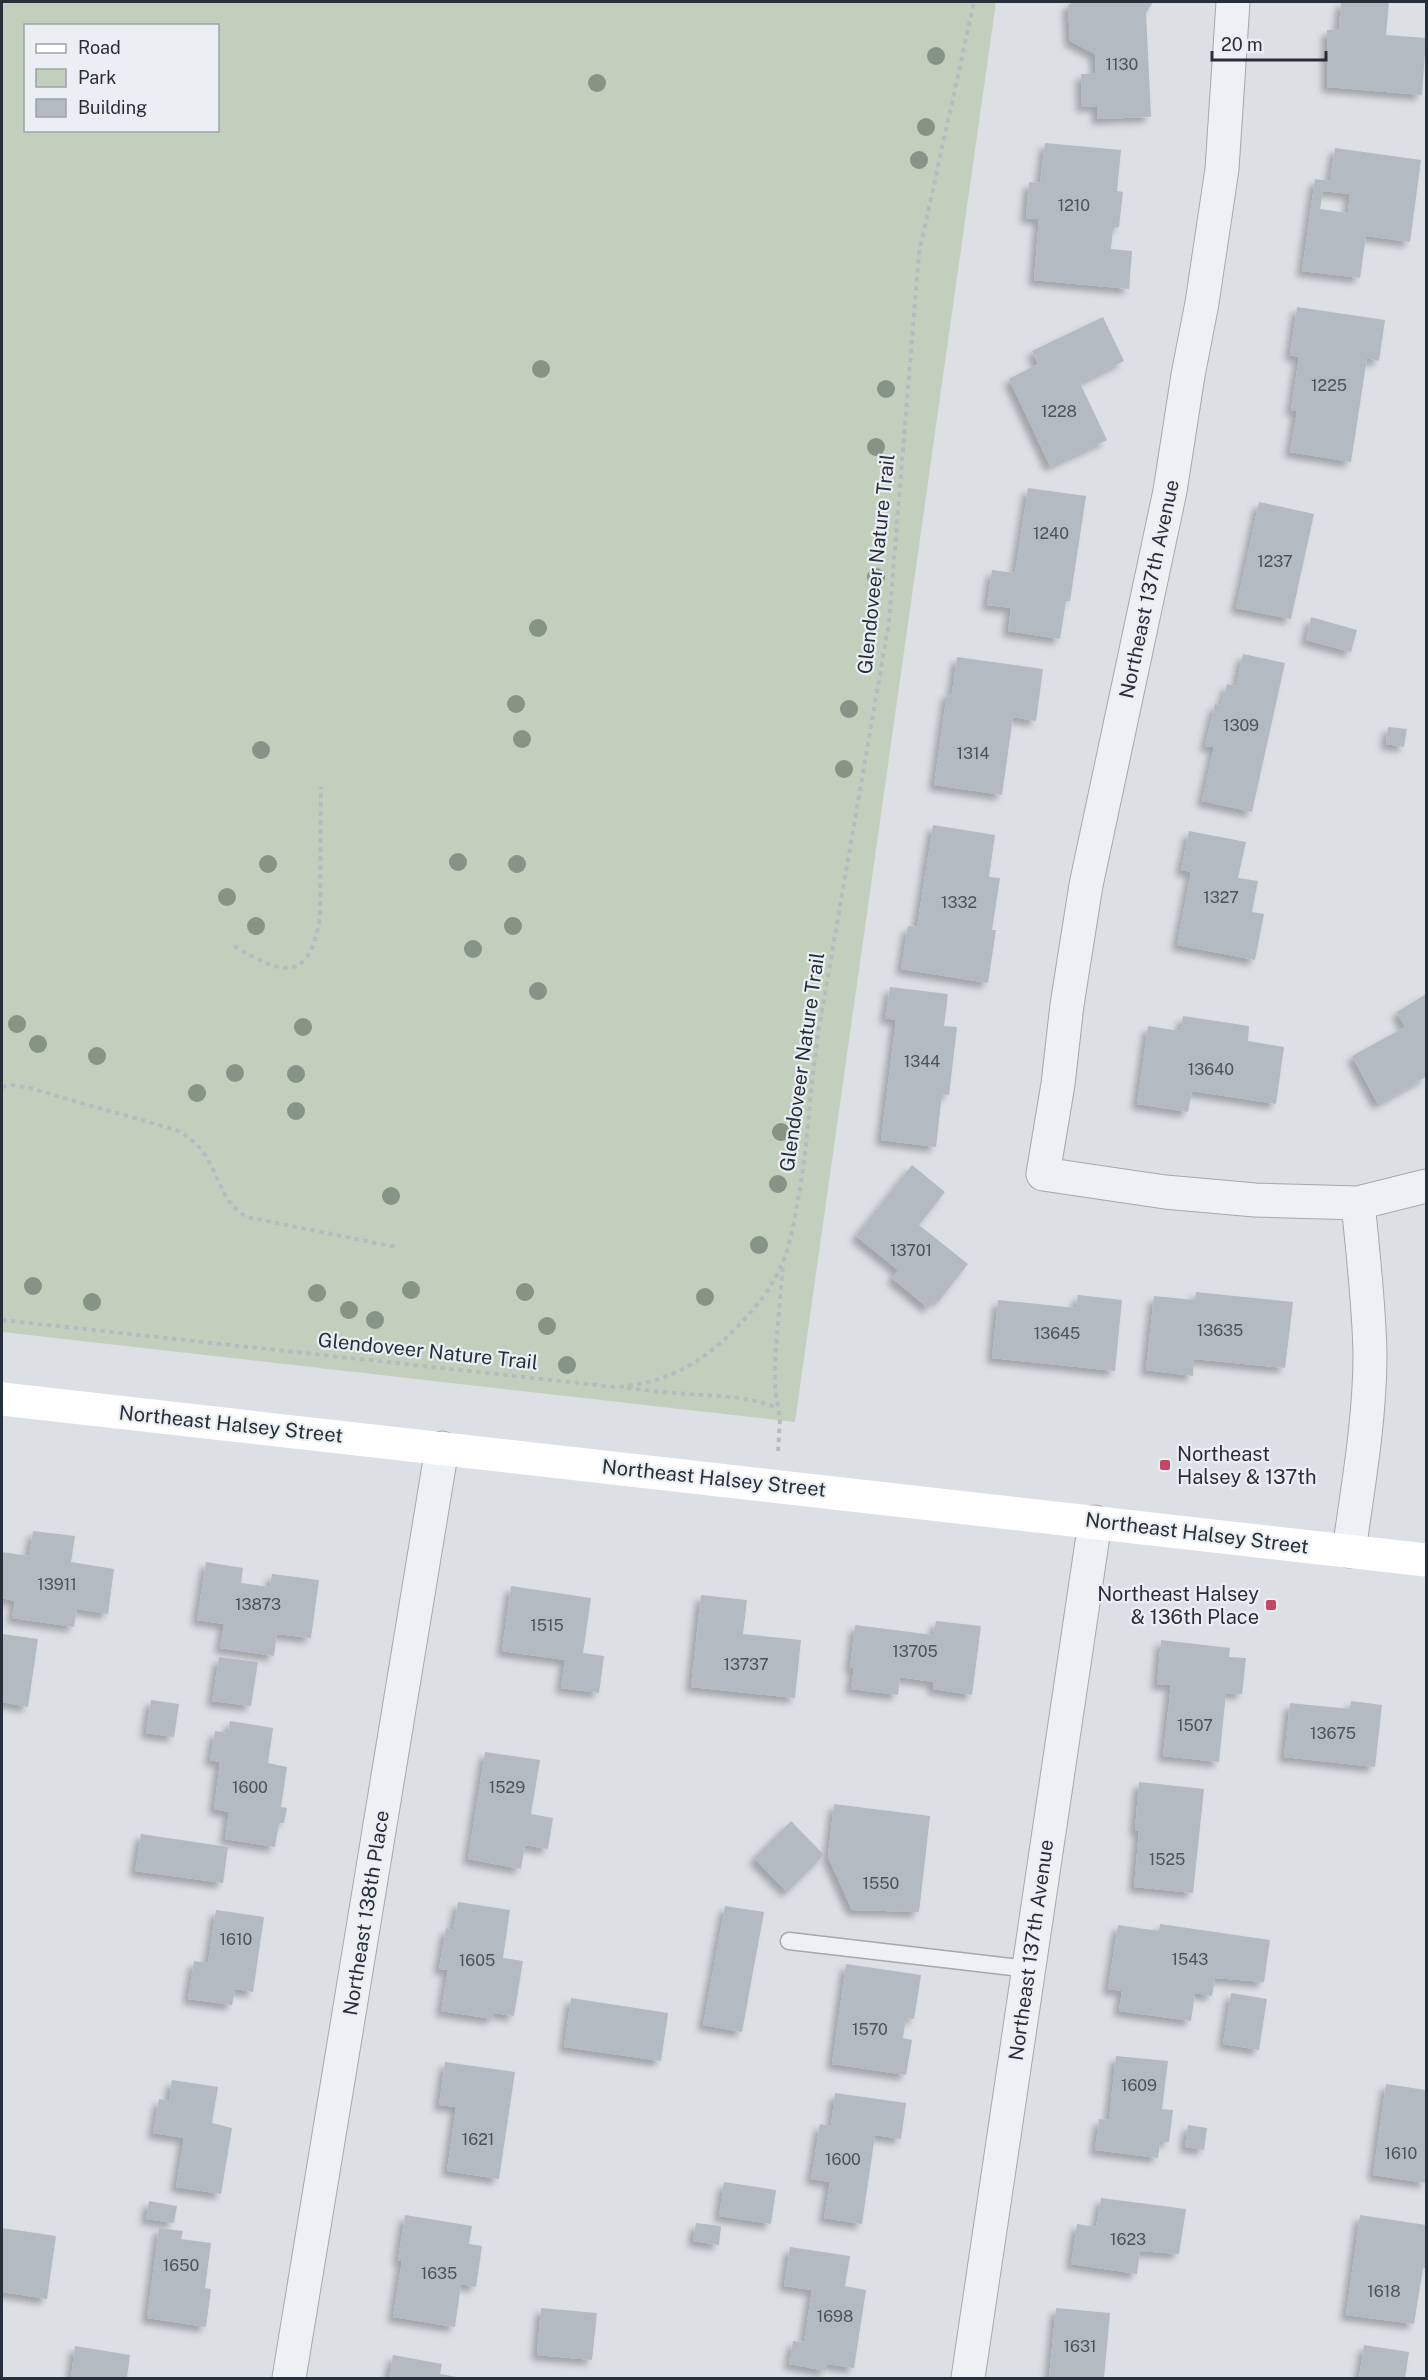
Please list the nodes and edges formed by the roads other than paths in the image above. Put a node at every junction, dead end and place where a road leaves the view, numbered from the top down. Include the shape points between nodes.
1 (1233, 2) edge
2 (1426, 1186) edge
3 (1358, 1203) junction
4 (2, 1399) edge
5 (442, 1448) junction
6 (1095, 1522) junction
7 (1349, 1551) junction
8 (1426, 1560) edge
9 (789, 1941) dead end
10 (1029, 1969) junction
11 (289, 2379) edge
12 (968, 2379) edge

1 - 3 street, Northeast 137th Avenue via 1222,169 1202,303 1170,491 1086,885 1043,1173 1165,1192
2 - 3 street
3 - 7 street via 1370,1355 1367,1427
4 - 5 main road, Northeast Halsey Street
5 - 6 main road, Northeast Halsey Street
5 - 11 street, Northeast 138th Place
6 - 7 main road, Northeast Halsey Street
6 - 10 street, Northeast 137th Avenue
7 - 8 main road, Northeast Halsey Street
9 - 10 lane
10 - 12 street, Northeast 137th Avenue

